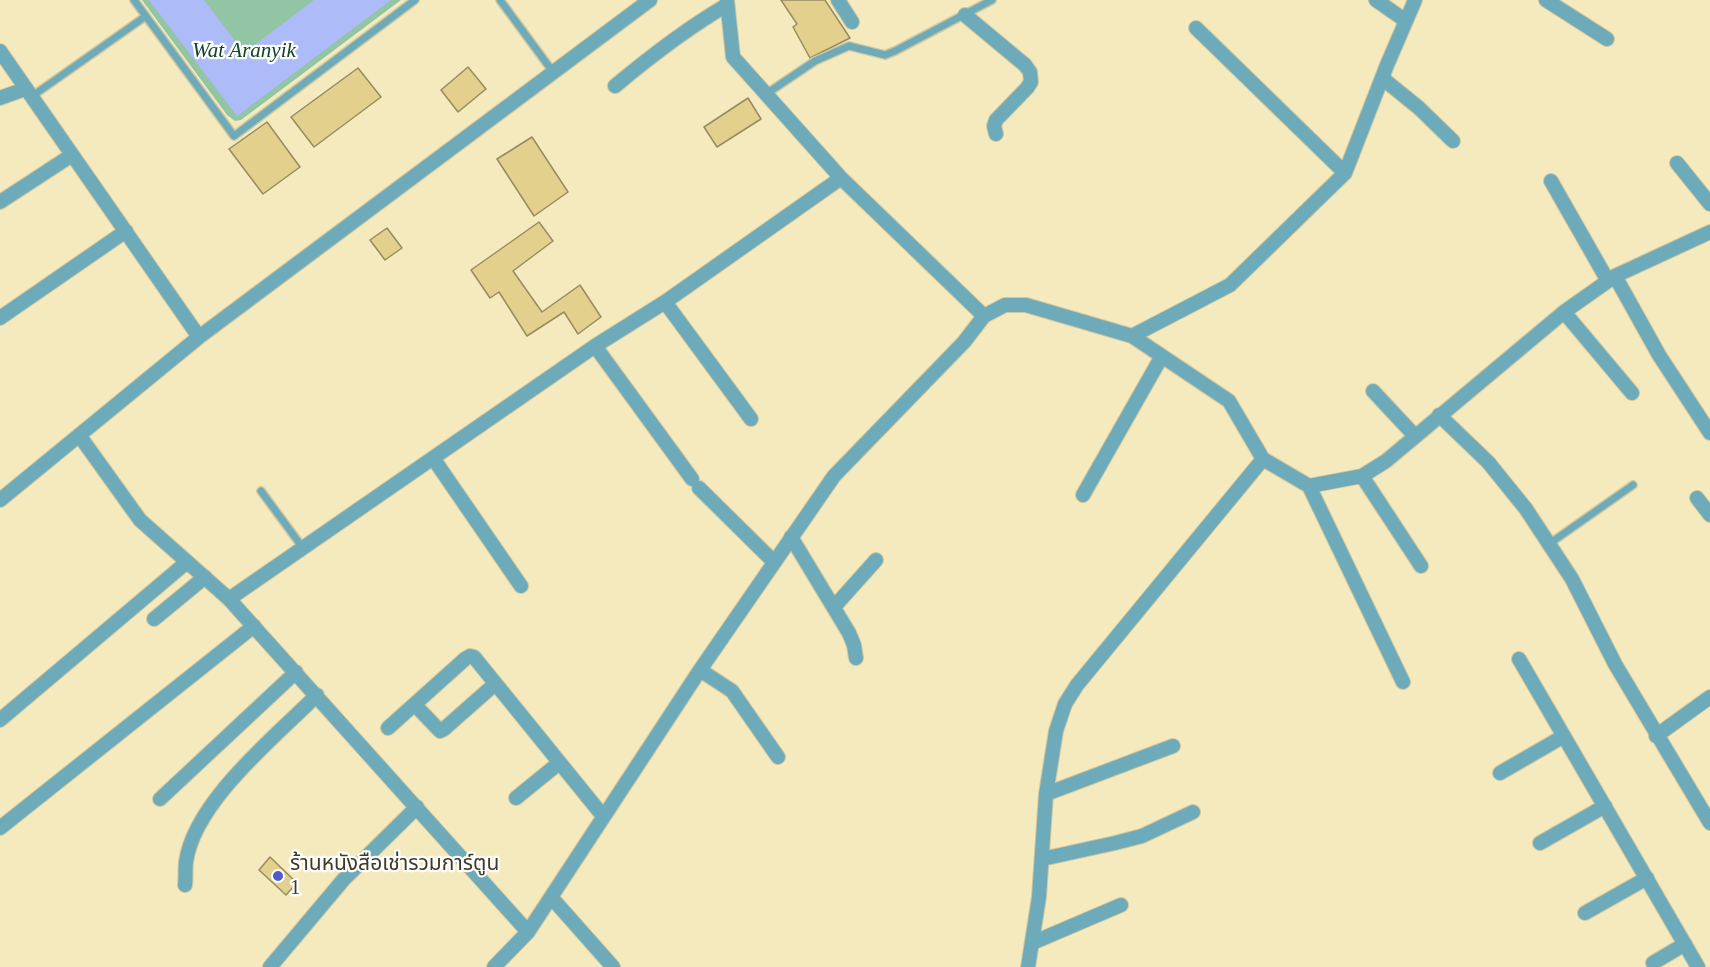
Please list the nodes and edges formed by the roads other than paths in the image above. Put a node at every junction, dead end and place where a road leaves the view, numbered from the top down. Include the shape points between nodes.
1 (134, 0) edge
2 (415, 0) edge
3 (500, 0) edge
4 (650, 0) edge
5 (838, 0) edge
6 (992, 0) edge
7 (1376, 0) edge
8 (1415, 0) edge
9 (1546, 0) edge
10 (727, 2) edge
11 (965, 15) junction
12 (146, 16) junction
13 (1406, 21) junction
14 (852, 22) dead end
15 (1196, 28) dead end
16 (1607, 39) dead end
17 (0, 51) edge
18 (553, 72) junction
19 (1382, 78) junction
20 (615, 86) dead end
21 (28, 93) junction
22 (766, 94) junction
23 (0, 98) edge
24 (996, 134) dead end
25 (1453, 141) dead end
26 (72, 154) junction
27 (1677, 163) dead end
28 (1345, 173) junction
29 (841, 178) junction
30 (1551, 180) dead end
31 (0, 202) edge
32 (1710, 204) edge
33 (126, 231) junction
34 (1710, 232) edge
35 (1611, 279) junction
36 (664, 302) junction
37 (1564, 312) junction
38 (984, 316) junction
39 (0, 318) edge
40 (1132, 336) junction
41 (199, 337) junction
42 (595, 346) junction
43 (1162, 356) junction
44 (1373, 391) dead end
45 (1632, 393) dead end
46 (1439, 415) junction
47 (751, 419) dead end
48 (1710, 433) edge
49 (79, 435) junction
50 (1416, 436) junction
51 (433, 458) junction
52 (1263, 459) junction
53 (1362, 477) junction
54 (1633, 485) dead end
55 (1309, 486) junction
56 (261, 491) dead end
57 (1083, 495) dead end
58 (1698, 498) dead end
59 (0, 500) edge
60 (1710, 515) edge
61 (791, 537) junction
62 (1549, 544) junction
63 (303, 548) junction
64 (876, 560) dead end
65 (187, 562) junction
66 (774, 562) junction
67 (1421, 566) dead end
68 (205, 578) junction
69 (521, 586) dead end
70 (229, 599) junction
71 (834, 607) junction
72 (154, 620) dead end
73 (254, 626) junction
74 (856, 658) dead end
75 (1519, 659) dead end
76 (700, 670) junction
77 (296, 672) junction
78 (1403, 682) dead end
79 (495, 684) junction
80 (317, 695) junction
81 (1710, 697) edge
82 (415, 705) junction
83 (0, 720) edge
84 (388, 728) dead end
85 (1564, 736) junction
86 (1656, 736) junction
87 (1173, 746) dead end
88 (778, 757) dead end
89 (559, 763) junction
90 (1500, 773) dead end
91 (1046, 794) junction
92 (516, 798) dead end
93 (160, 799) dead end
94 (1605, 806) junction
95 (417, 807) junction
96 (1193, 812) dead end
97 (603, 816) junction
98 (1710, 823) edge
99 (0, 828) edge
100 (1540, 843) dead end
101 (1042, 858) junction
102 (1647, 878) junction
103 (185, 885) dead end
104 (551, 897) junction
105 (1121, 905) dead end
106 (1585, 913) dead end
107 (528, 932) junction
108 (1032, 943) junction
109 (1685, 944) junction
110 (1653, 963) dead end
111 (270, 967) edge
112 (494, 967) edge
113 (613, 967) edge
114 (1028, 967) edge
115 (1698, 967) edge

1 - 12 lane
2 - 12 lane via 234,136
3 - 18 lane
4 - 18 street
5 - 14 street
6 - 11 lane
7 - 13 street
8 - 13 street
9 - 16 street
10 - 20 street
10 - 22 street via 733,57
11 - 22 lane via 885,55 849,46 815,61
11 - 24 street via 1030,72 1027,88 996,120
12 - 21 lane
13 - 19 street
15 - 28 street
17 - 21 street
18 - 41 street
19 - 25 street
19 - 28 street
21 - 23 street
21 - 26 street
22 - 29 street
26 - 31 street
26 - 33 street
27 - 32 street
28 - 40 street via 1230,285
29 - 36 street
29 - 38 street
30 - 35 street
33 - 39 street
33 - 41 street
34 - 35 street
35 - 37 street
35 - 48 street
36 - 42 street
36 - 47 street
37 - 45 street
37 - 46 street
38 - 40 street via 1005,305 1026,305
38 - 61 street via 964,342 834,477
40 - 43 street
41 - 49 street
42 - 51 street
42 - 66 street via 696,483
43 - 52 street via 1229,401
43 - 57 street
44 - 50 street
46 - 50 street
46 - 62 street via 1488,462
49 - 59 street
49 - 65 street via 140,520
50 - 53 street
51 - 63 street
51 - 69 street
52 - 55 street
52 - 91 street via 1077,685 1065,704 1056,731
53 - 55 street
53 - 67 street
54 - 62 lane
55 - 78 street
56 - 63 lane
58 - 60 street
61 - 66 street
61 - 71 street
62 - 86 street via 1572,579
63 - 70 street
64 - 71 street
65 - 68 street
65 - 83 street
66 - 76 street
68 - 70 street
68 - 72 street
70 - 73 street
71 - 74 street via 854,645
73 - 77 street
73 - 99 street
75 - 85 street
76 - 88 street via 732,691
76 - 97 street
77 - 80 street
77 - 93 street
79 - 82 street via 440,731
79 - 82 street via 470,656
79 - 89 street
80 - 95 street
80 - 103 street via 227,784 205,812 186,861
81 - 86 street
82 - 84 street
85 - 90 street
85 - 94 street
86 - 98 street
87 - 91 street
89 - 92 street
89 - 97 street
91 - 101 street
94 - 100 street
94 - 102 street
95 - 107 street
95 - 111 street via 344,879
96 - 101 street via 1142,836
97 - 104 street
101 - 108 street
102 - 106 street
102 - 109 street
104 - 107 street
104 - 113 street
105 - 108 street
107 - 112 street
108 - 114 street
109 - 110 street
109 - 115 street

